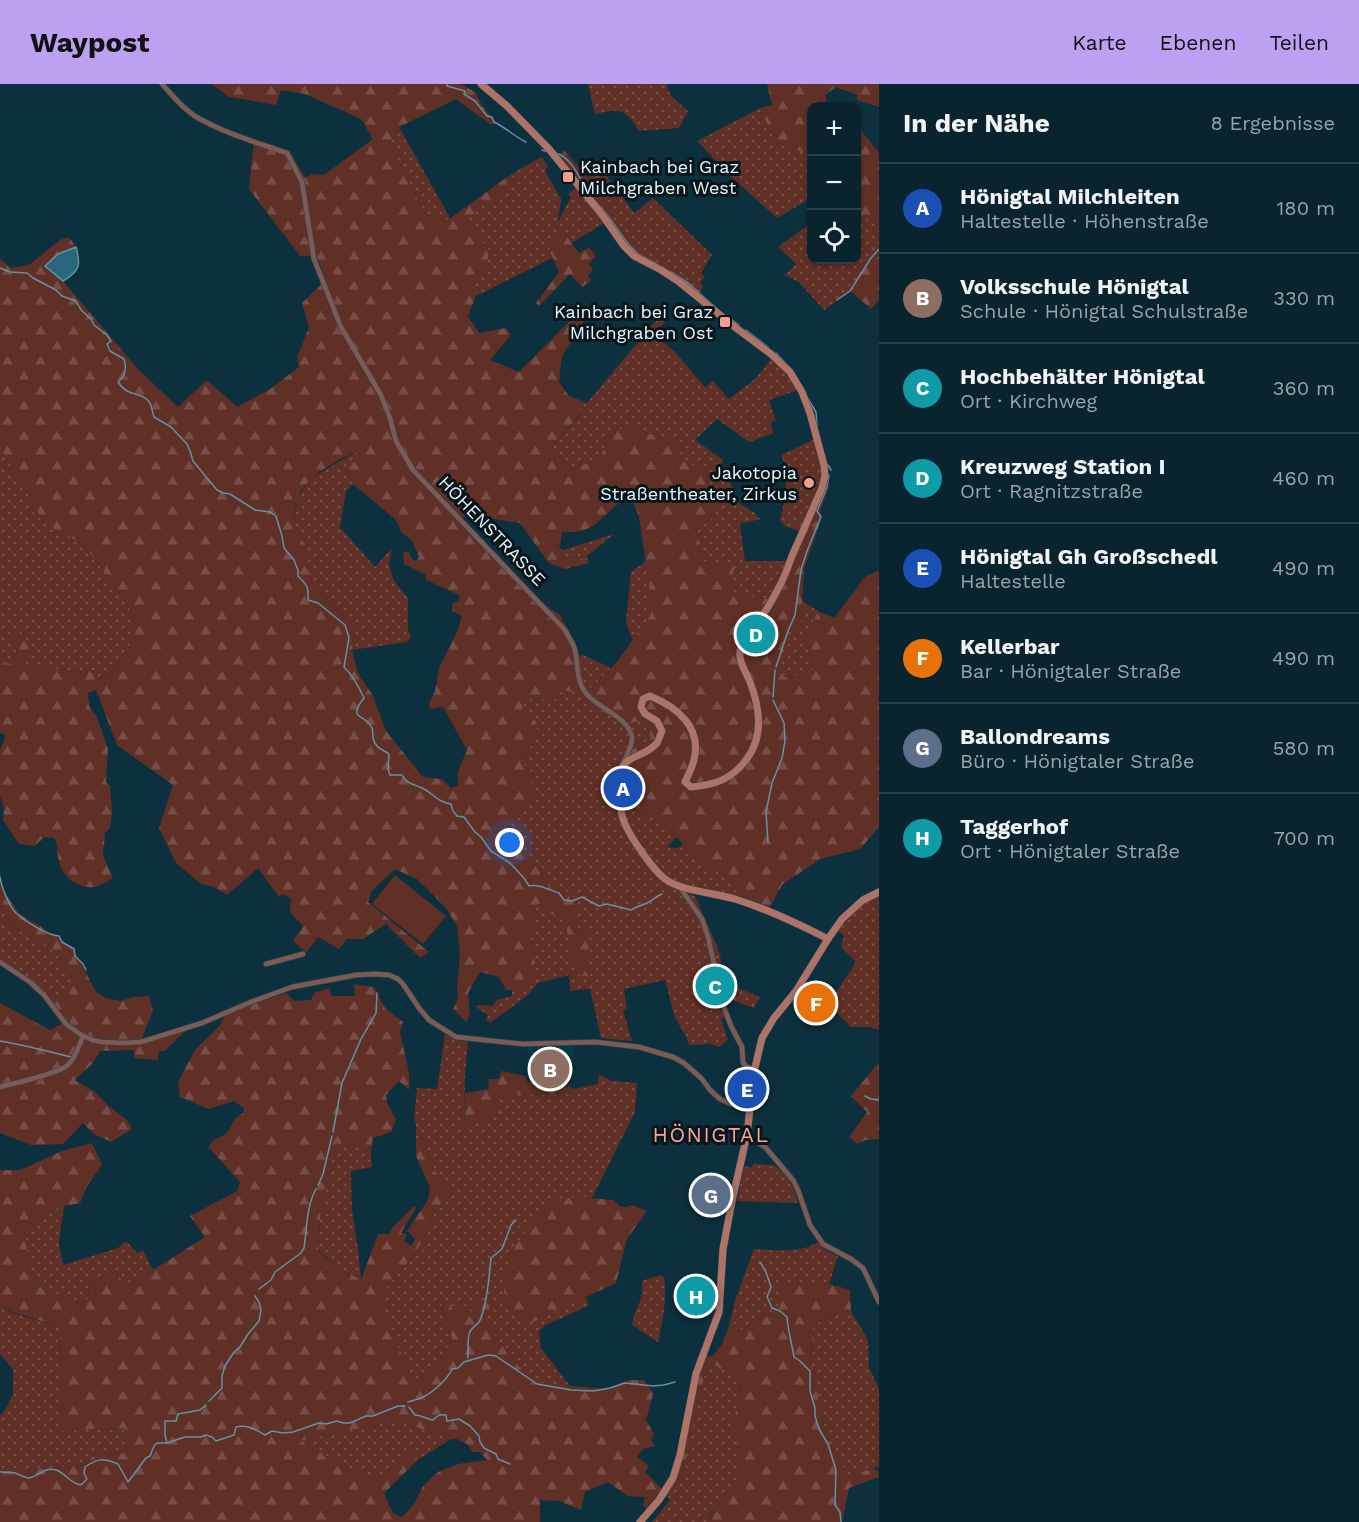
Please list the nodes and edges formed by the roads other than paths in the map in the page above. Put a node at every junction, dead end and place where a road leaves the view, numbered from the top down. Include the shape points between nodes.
1 (162, 84) edge
2 (481, 84) edge
3 (622, 766) junction
4 (679, 886) junction
5 (879, 892) edge
6 (828, 939) junction
7 (303, 954) dead end
8 (0, 962) edge
9 (266, 964) dead end
10 (84, 1036) junction
11 (754, 1069) junction
12 (0, 1087) edge
13 (749, 1108) junction
14 (747, 1134) junction
15 (879, 1302) edge
16 (640, 1522) edge

1 - 3 street, HÖHENSTRASSE via 198,119 287,153 302,182 314,259 341,327 381,394 396,441 413,470 565,630 574,647 578,679 585,693 628,728 632,738
2 - 3 main road via 549,149 634,256 678,281 790,372 810,413 824,465 822,488 779,588 741,649 741,664 760,722 753,751 729,778 691,787 685,783 696,742 687,721 650,696 643,699 641,706 662,731 658,742
3 - 4 main road, HÖHENSTRASSE via 618,787 626,826 653,867
4 - 6 main road, HÖHENSTRASSE via 736,899
4 - 11 street via 702,920 723,1005 742,1047 742,1063
5 - 6 main road via 842,919
6 - 11 main road via 801,984 765,1031
7 - 9 street
8 - 10 street via 30,982 66,1024
10 - 12 street via 67,1067
10 - 13 street via 102,1042 141,1042 202,1023 292,987 356,975 389,975 398,979 429,1020 456,1036 523,1044 595,1042 639,1047 684,1063 720,1099
11 - 13 main road
13 - 14 main road
14 - 15 street via 766,1148 793,1180 810,1225 823,1244 862,1268
14 - 16 main road via 723,1249 719,1312 693,1384 680,1455 660,1500

